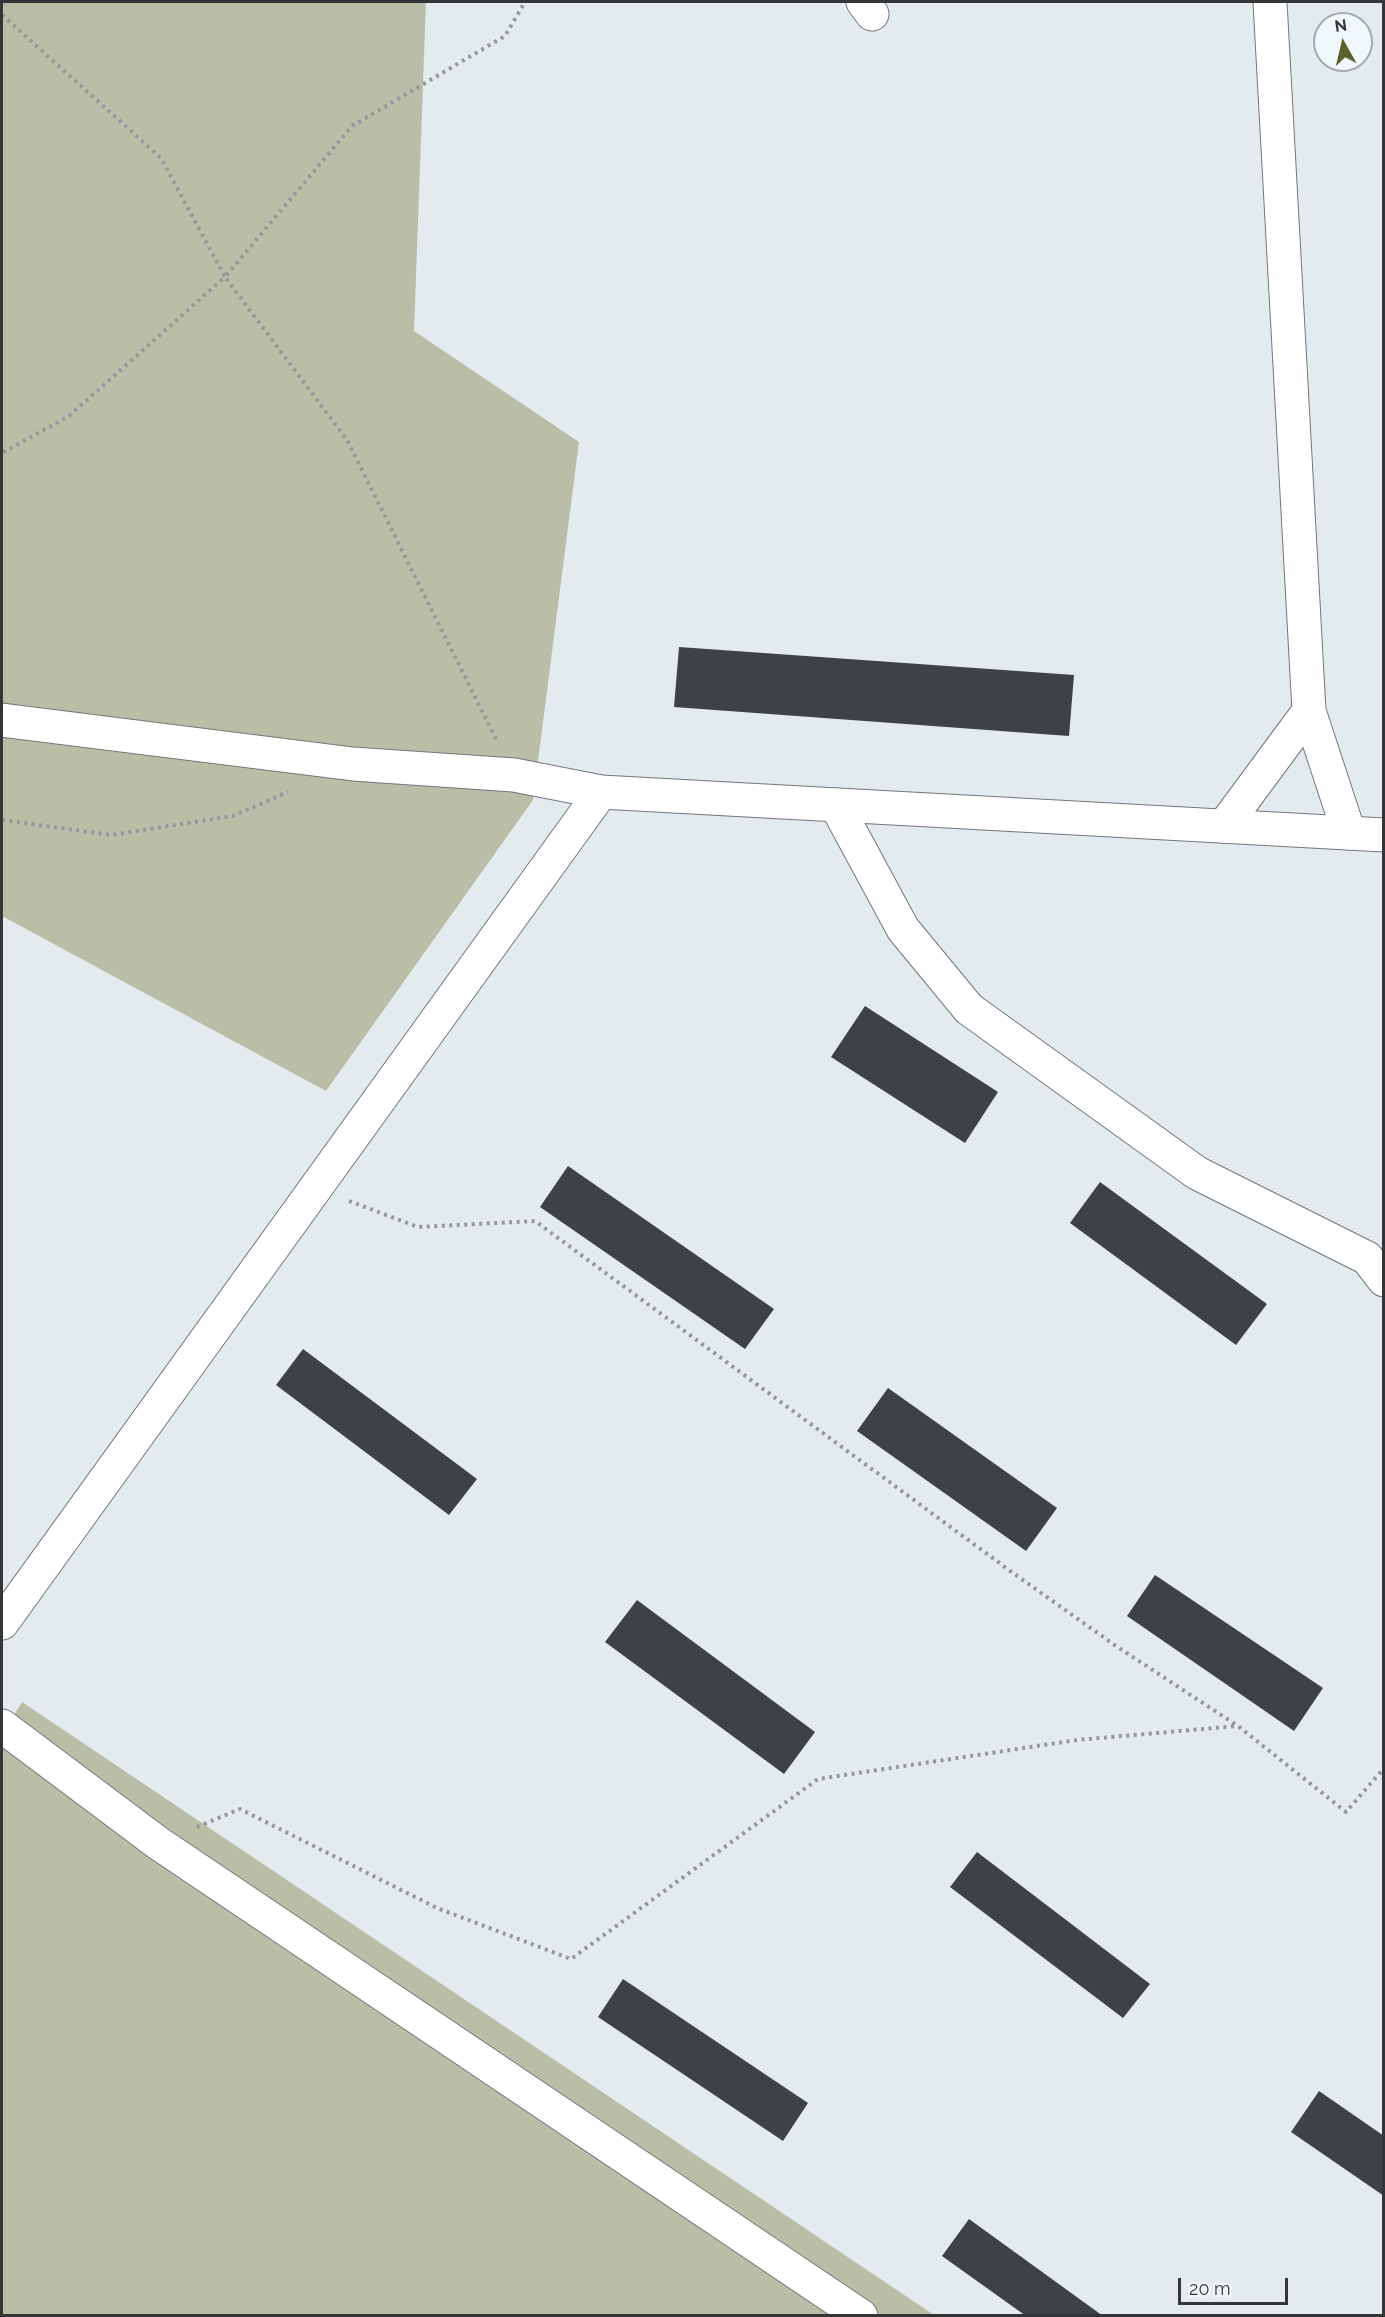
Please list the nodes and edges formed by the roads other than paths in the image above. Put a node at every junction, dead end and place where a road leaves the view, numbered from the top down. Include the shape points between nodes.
1 (1270, 2) edge
2 (1309, 711) junction
3 (2, 720) edge
4 (600, 792) junction
5 (837, 805) junction
6 (1224, 826) junction
7 (1349, 833) junction
8 (1383, 835) edge
9 (1378, 1264) edge
10 (2, 1623) edge
11 (2, 1726) edge
12 (861, 2316) edge

1 - 2 street
2 - 6 street
2 - 7 street
3 - 4 street via 353,764 514,775
4 - 5 street
4 - 10 street
5 - 6 street
5 - 9 street via 903,929 969,1009 1197,1173
6 - 7 street
7 - 8 street
11 - 12 street via 158,1843

